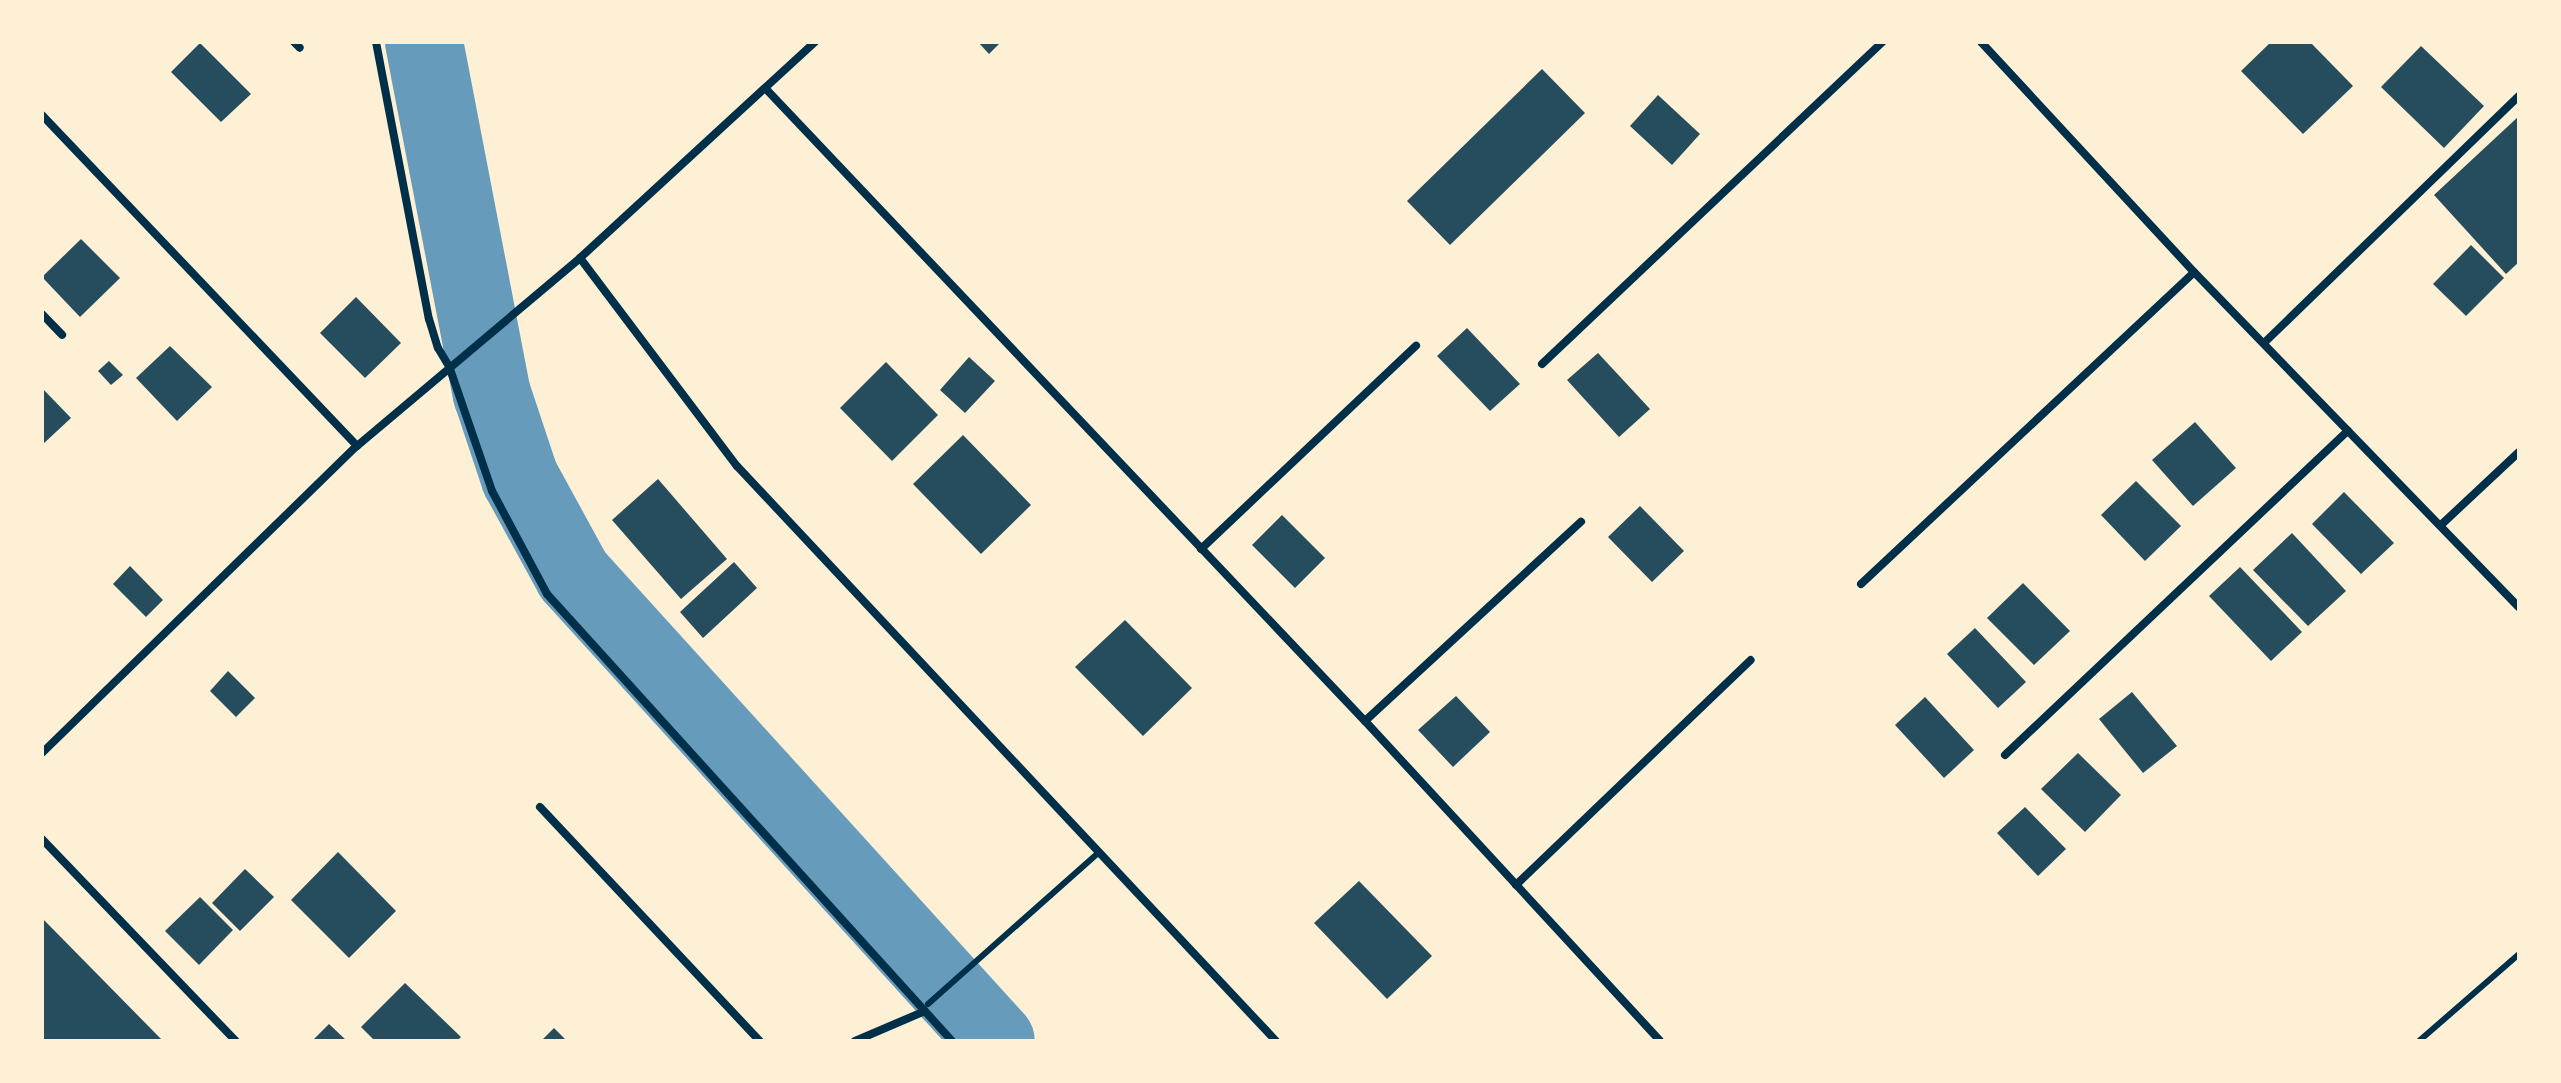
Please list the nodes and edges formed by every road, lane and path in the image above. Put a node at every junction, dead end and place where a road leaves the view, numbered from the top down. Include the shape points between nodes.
1 (376, 42) edge
2 (815, 42) edge
3 (1882, 42) edge
4 (1981, 42) edge
5 (766, 89) junction
6 (2519, 96) edge
7 (42, 115) edge
8 (580, 258) junction
9 (2194, 272) junction
10 (42, 314) edge
11 (62, 335) dead end
12 (2264, 343) junction
13 (1416, 346) dead end
14 (1542, 364) dead end
15 (449, 366) junction
16 (2348, 431) junction
17 (357, 446) junction
18 (2519, 452) edge
19 (1581, 522) dead end
20 (2442, 524) junction
21 (1201, 549) junction
22 (1861, 584) dead end
23 (2519, 607) edge
24 (1751, 660) dead end
25 (1365, 721) junction
26 (42, 753) edge
27 (2005, 755) dead end
28 (540, 807) dead end
29 (42, 839) edge
30 (1099, 852) junction
31 (1516, 885) junction
32 (2519, 954) edge
33 (927, 1008) junction
34 (236, 1041) edge
35 (760, 1041) edge
36 (855, 1041) edge
37 (952, 1041) edge
38 (1276, 1041) edge
39 (1660, 1041) edge
40 (2419, 1041) edge

1 - 15 street via 429,319
2 - 5 street
3 - 14 street
4 - 9 street
5 - 8 street
5 - 21 street
6 - 12 street
7 - 17 street
8 - 15 street
8 - 30 street via 737,466
9 - 12 street
9 - 22 street
10 - 11 street
12 - 16 street
13 - 21 street
15 - 17 street
15 - 33 street via 492,491 547,594
16 - 20 street
16 - 27 street
17 - 26 street
18 - 20 street
19 - 25 street
20 - 23 street
21 - 25 street
24 - 31 street
25 - 31 street
28 - 35 street
29 - 34 street
30 - 33 lane
30 - 38 street
31 - 39 street
32 - 40 lane
33 - 36 street
33 - 37 street

